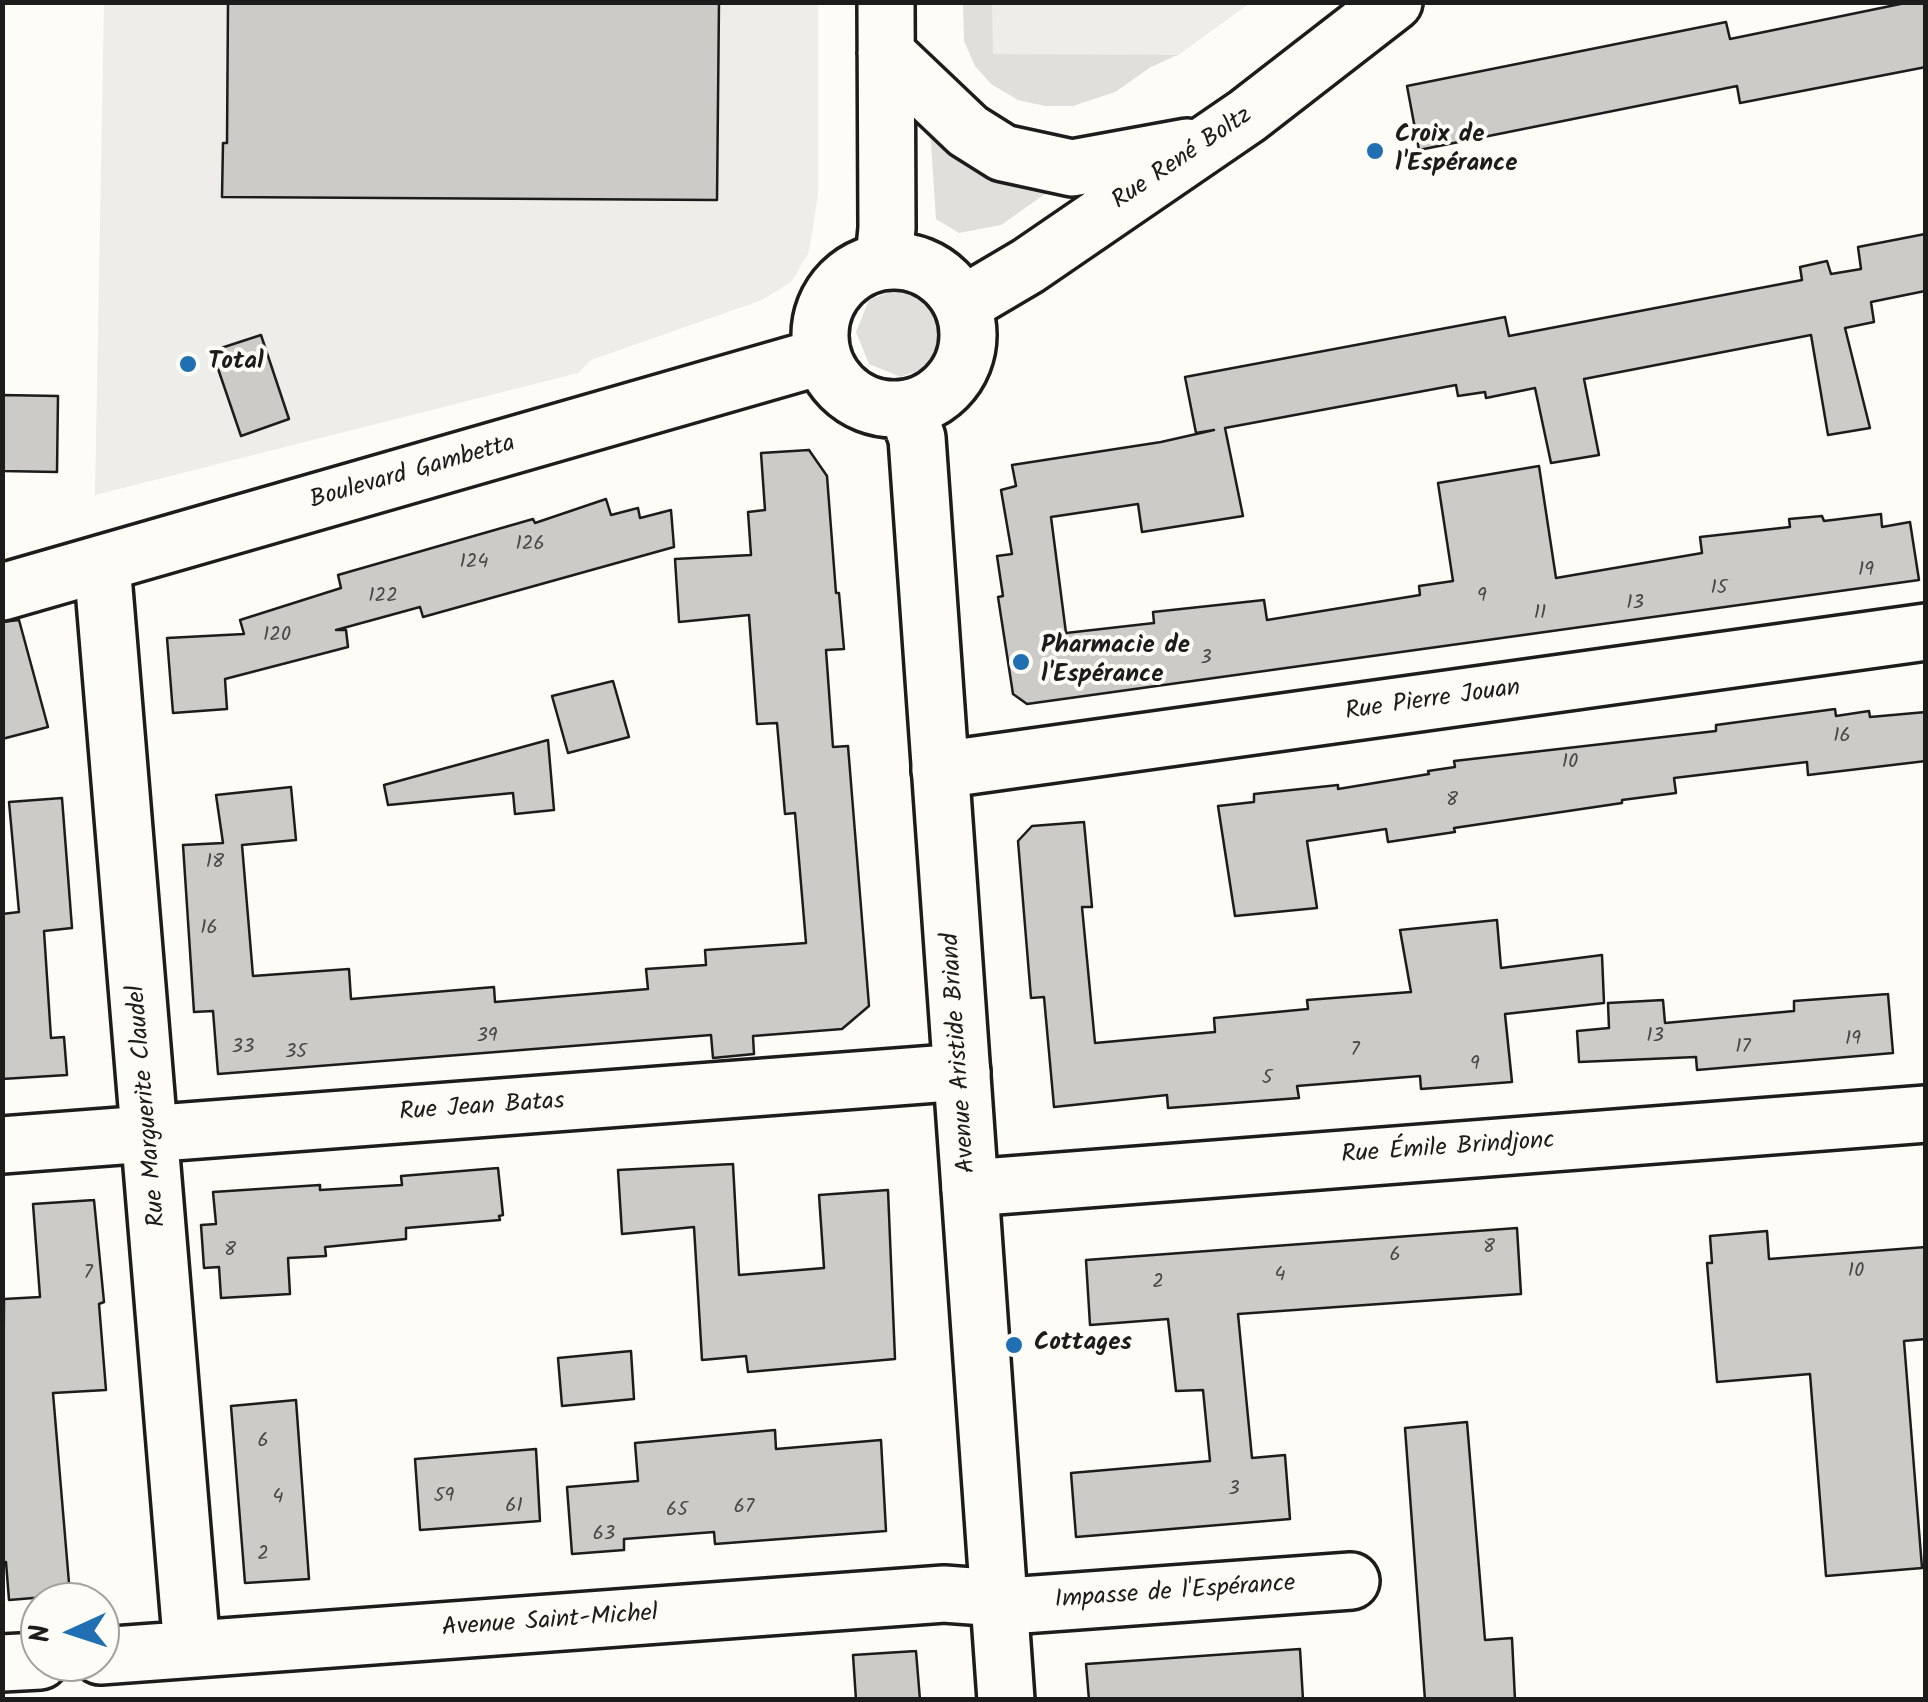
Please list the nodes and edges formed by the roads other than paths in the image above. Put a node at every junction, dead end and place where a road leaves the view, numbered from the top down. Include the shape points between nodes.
1 (1394, 2) edge
2 (886, 28) edge
3 (1204, 144) junction
4 (884, 260) junction
5 (962, 305) junction
6 (823, 356) junction
7 (906, 408) junction
8 (102, 564) junction
9 (2, 592) edge
10 (1926, 632) edge
11 (940, 770) junction
12 (962, 1072) junction
13 (1926, 1114) edge
14 (151, 1133) junction
15 (2, 1144) edge
16 (970, 1188) junction
17 (1351, 1581) dead end
18 (999, 1598) junction
19 (192, 1649) junction
20 (120, 1654) edge
21 (1006, 1700) edge

1 - 3 street, Rue René Boltz
2 - 3 street via 968,131 1003,153 1072,168
2 - 4 street
3 - 5 street, Rue René Boltz
4 - 5 street via 931,270
4 - 6 street via 839,284 820,330
5 - 7 street via 968,338 960,370 928,401
6 - 7 street via 855,397
6 - 8 street, Boulevard Gambetta
7 - 11 street, Avenue Aristide Briand via 918,438
8 - 9 street, Boulevard Gambetta
8 - 14 street, Rue Marguerite Claudel
10 - 11 street, Rue Pierre Jouan
11 - 12 street, Avenue Aristide Briand
12 - 14 street, Rue Jean Batas
12 - 16 street, Avenue Aristide Briand
13 - 16 street, Rue Émile Brindjonc
14 - 15 street, Rue Jean Batas
14 - 19 street, Rue Marguerite Claudel
16 - 18 street, Avenue Aristide Briand
17 - 18 street, Impasse de l'Espérance via 1022,1605
18 - 19 street, Avenue Saint-Michel via 944,1594
18 - 21 street, Avenue Aristide Briand
19 - 20 street, Avenue Saint-Michel

